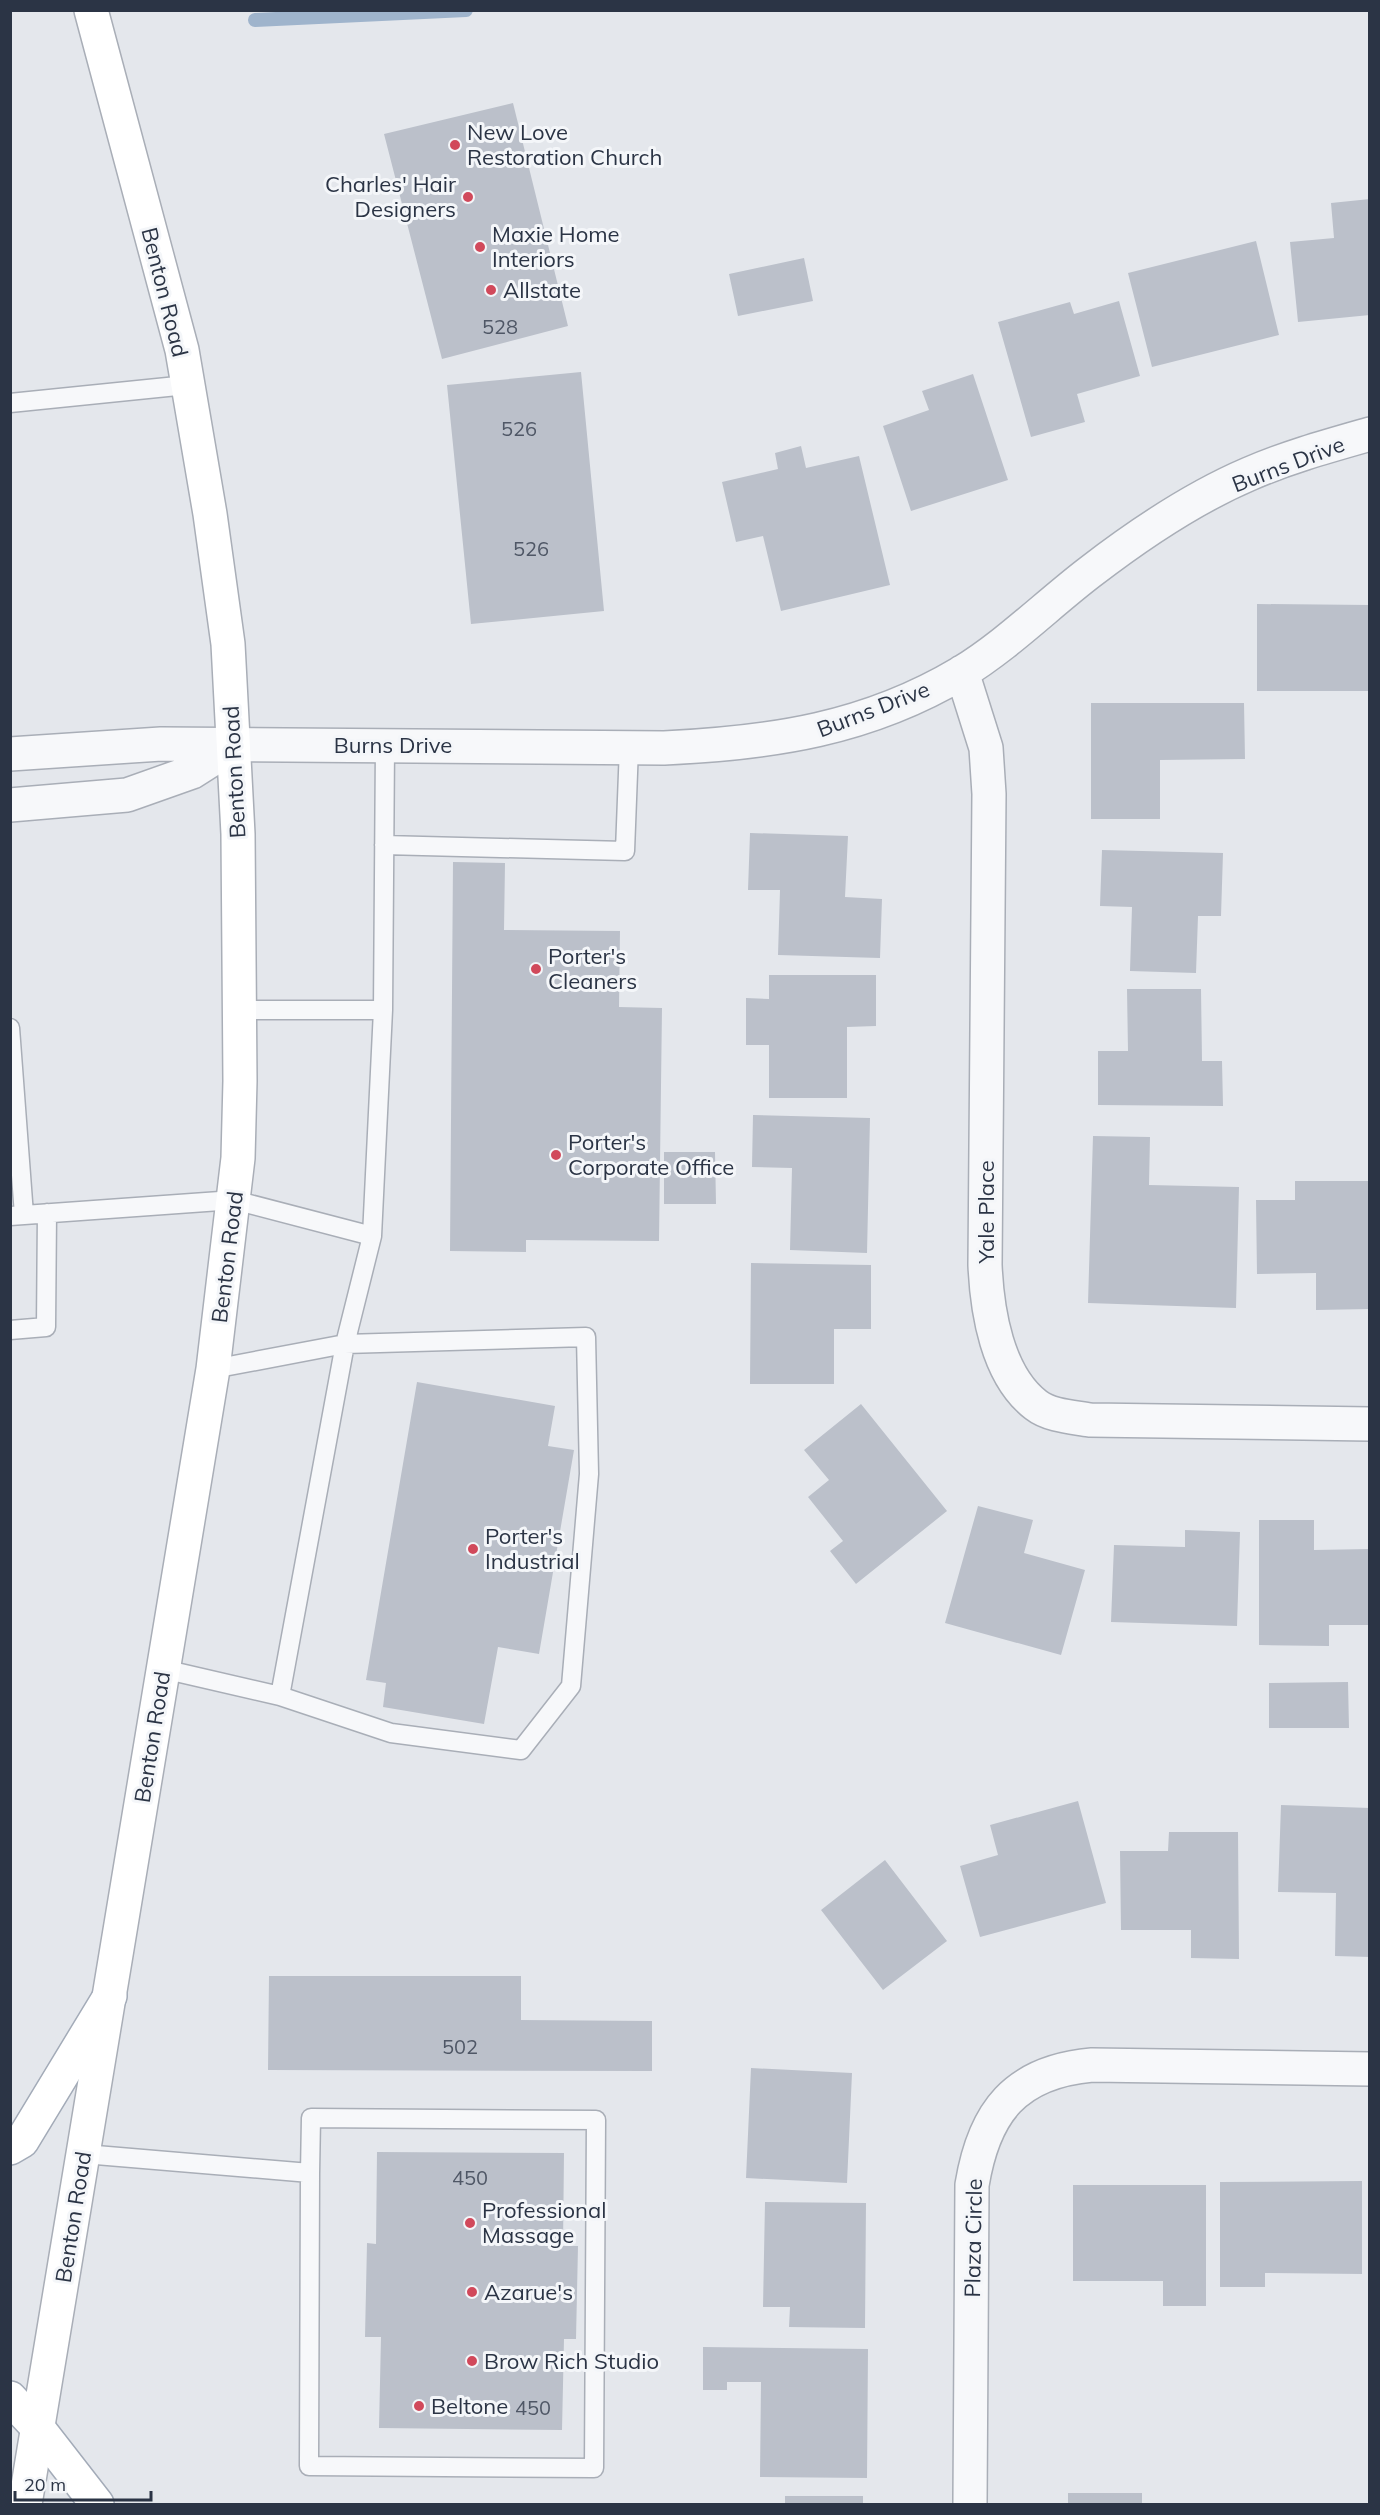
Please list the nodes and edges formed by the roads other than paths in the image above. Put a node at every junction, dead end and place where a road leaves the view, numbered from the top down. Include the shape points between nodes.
1 (91, 10) edge
2 (187, 385) junction
3 (10, 403) edge
4 (1370, 435) edge
5 (962, 672) junction
6 (385, 745) junction
7 (233, 746) junction
8 (629, 747) junction
9 (10, 754) edge
10 (10, 805) edge
11 (384, 844) junction
12 (240, 1010) junction
13 (382, 1010) junction
14 (10, 1028) edge
15 (234, 1200) junction
16 (47, 1213) junction
17 (17, 1216) edge
18 (372, 1236) junction
19 (10, 1330) edge
20 (345, 1344) junction
21 (213, 1370) junction
22 (1370, 1424) edge
23 (163, 1669) junction
24 (280, 1696) junction
25 (110, 1996) junction
26 (1370, 2069) edge
27 (10, 2148) edge
28 (84, 2154) junction
29 (310, 2173) junction
30 (10, 2398) edge
31 (38, 2428) junction
32 (25, 2505) edge
33 (97, 2505) edge
34 (970, 2505) edge

1 - 2 main road, Benton Road via 182,350
2 - 3 lane
2 - 7 main road, Benton Road via 226,632
4 - 5 street, Burns Drive via 1308,451 1247,474 1189,506 1091,571
5 - 8 street, Burns Drive via 904,702 808,734 716,746
5 - 22 street, Yale Place via 986,748 989,794 987,1302 995,1338 1011,1374 1038,1407 1090,1420
6 - 7 street, Burns Drive
6 - 8 street, Burns Drive
6 - 11 lane
7 - 9 street, Burns Drive via 161,744
7 - 10 street via 192,772 127,795
7 - 12 main road, Benton Road
8 - 11 lane via 625,851
11 - 13 lane
12 - 13 lane
12 - 15 main road, Benton Road
13 - 18 lane
14 - 17 lane
15 - 16 lane
15 - 18 lane
15 - 21 main road, Benton Road
16 - 17 lane
16 - 19 lane via 46,1327
18 - 20 lane
20 - 21 lane
20 - 24 lane
20 - 24 lane via 586,1337 589,1474 571,1686 521,1750 391,1733
21 - 23 main road, Benton Road
23 - 24 lane
23 - 25 main road, Benton Road
25 - 27 main road via 22,2141
25 - 28 main road, Benton Road
26 - 34 street, Plaza Circle via 1092,2065 1051,2072 1008,2099 987,2128 976,2158 972,2185
28 - 29 lane
28 - 31 main road, Benton Road
29 - 29 lane via 309,2466 594,2468 596,2120 311,2118
30 - 31 main road
31 - 32 main road, Benton Road
31 - 33 main road

